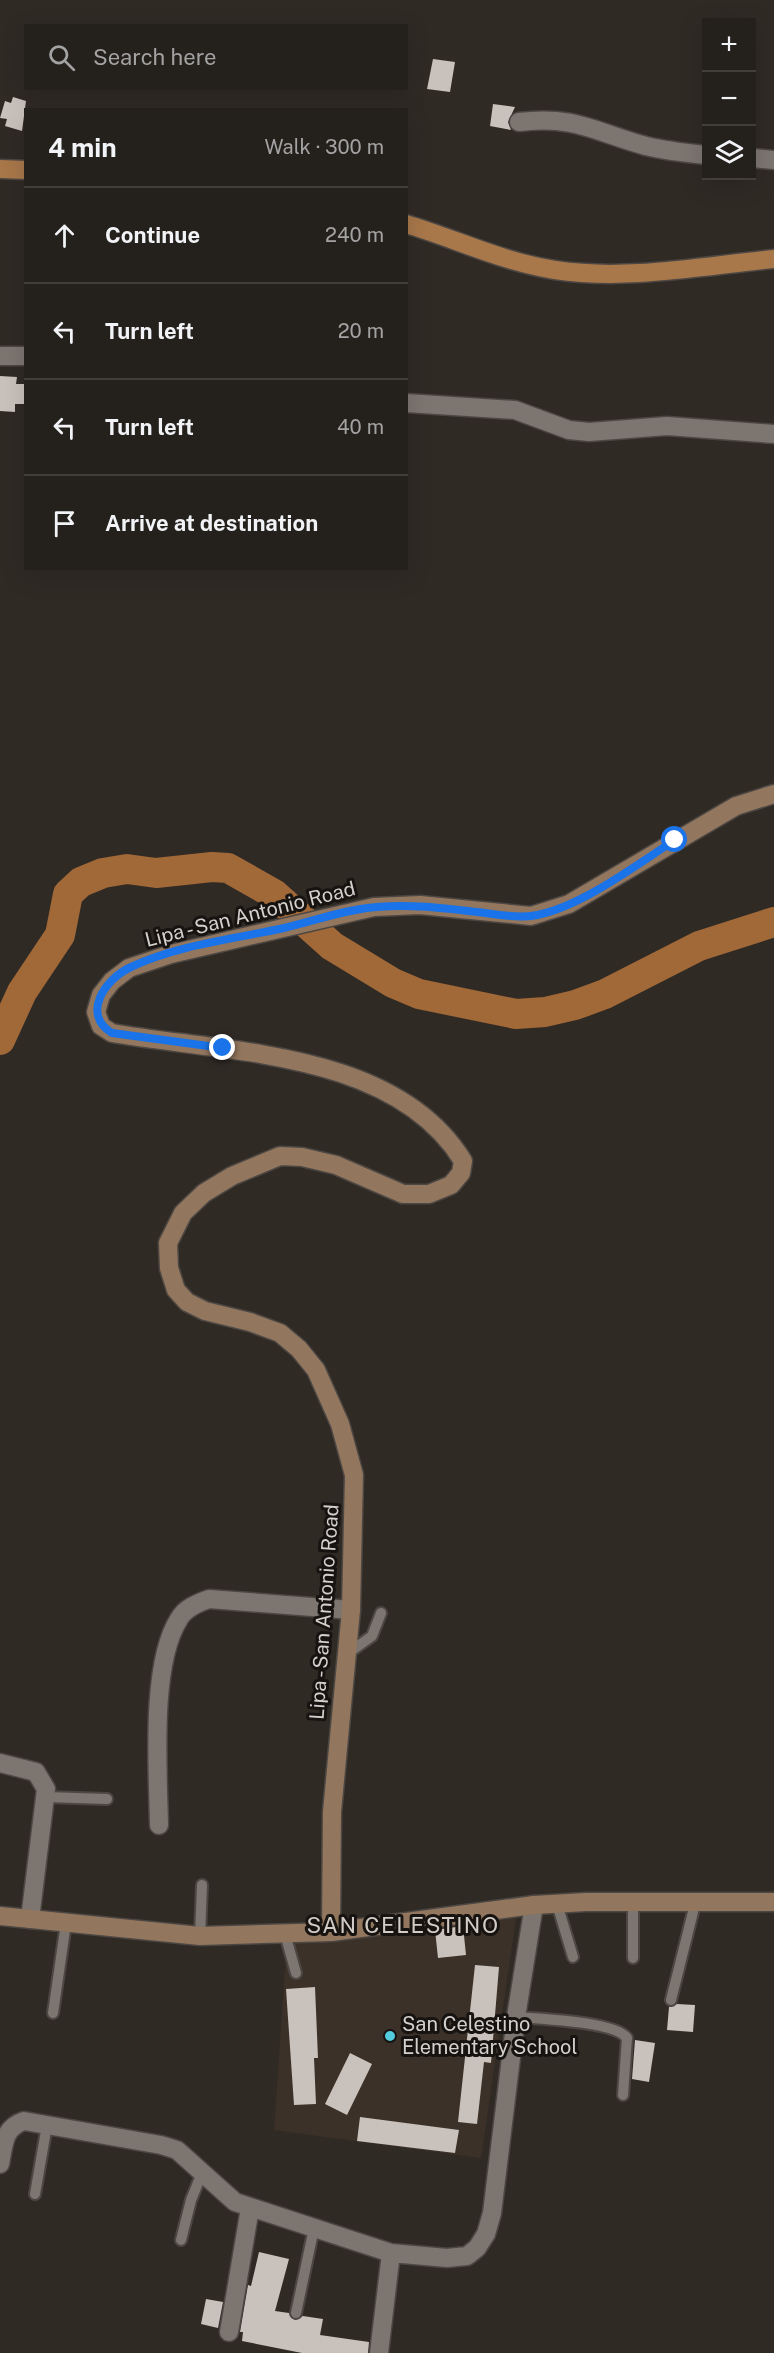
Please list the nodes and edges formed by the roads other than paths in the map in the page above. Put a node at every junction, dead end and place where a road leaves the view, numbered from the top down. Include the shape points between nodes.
1 (519, 122) dead end
2 (702, 154) edge
3 (756, 158) edge
4 (774, 160) edge
5 (0, 169) edge
6 (24, 170) edge
7 (408, 225) edge
8 (774, 259) edge
9 (0, 356) edge
10 (24, 356) edge
11 (408, 403) edge
12 (774, 434) edge
13 (774, 794) edge
14 (351, 1610) junction
15 (381, 1613) dead end
16 (347, 1654) junction
17 (0, 1763) edge
18 (46, 1797) junction
19 (107, 1799) dead end
20 (159, 1825) dead end
21 (202, 1885) dead end
22 (696, 1900) junction
23 (633, 1901) junction
24 (774, 1902) edge
25 (557, 1904) junction
26 (534, 1905) junction
27 (0, 1916) edge
28 (30, 1919) junction
29 (66, 1923) junction
30 (331, 1932) junction
31 (285, 1934) junction
32 (200, 1936) junction
33 (573, 1957) dead end
34 (633, 1958) dead end
35 (296, 1973) dead end
36 (671, 2000) dead end
37 (52, 2013) dead end
38 (516, 2017) junction
39 (623, 2095) dead end
40 (47, 2125) junction
41 (0, 2164) edge
42 (202, 2174) junction
43 (35, 2194) dead end
44 (250, 2208) junction
45 (314, 2228) junction
46 (181, 2240) dead end
47 (391, 2253) junction
48 (296, 2313) dead end
49 (229, 2332) dead end
50 (379, 2353) edge

1 - 2 street via 568,120 646,146
3 - 4 street
5 - 6 main road
7 - 8 main road via 477,250 555,270 601,274 649,272
9 - 10 street
11 - 12 street via 514,410 568,430 589,432 667,426
13 - 14 street, Lipa - San Antonio Road via 736,806 569,904 531,916 420,905 374,907 171,954 129,968 101,995 96,1012 101,1026 112,1033 282,1057 343,1073 396,1098 435,1126 463,1161 461,1173 451,1185 429,1194 403,1194 336,1165 280,1156 232,1176 204,1193 183,1213 168,1243 169,1269 176,1290 187,1302 280,1333 300,1349 316,1370 340,1424 354,1475
14 - 16 street, Lipa - San Antonio Road
14 - 20 street via 209,1599 180,1616 169,1638 160,1690
15 - 16 lane via 372,1636
16 - 30 street, Lipa - San Antonio Road via 332,1812
17 - 18 street via 36,1772 43,1780
18 - 19 lane
18 - 28 street
21 - 32 lane
22 - 23 street
22 - 24 street
22 - 36 lane
23 - 25 street
23 - 34 lane
25 - 26 street
25 - 33 lane
26 - 30 street
26 - 38 street
27 - 28 street
28 - 29 street
29 - 32 street
29 - 37 lane
30 - 31 street
31 - 32 street
31 - 35 lane
38 - 39 lane via 623,2032 627,2038
38 - 47 street via 498,2175 486,2234 467,2256
40 - 41 street via 24,2121 14,2124 7,2132
40 - 42 street via 177,2150
40 - 43 lane
42 - 44 street via 226,2196
42 - 46 lane
44 - 45 street
44 - 49 street
45 - 47 street
45 - 48 lane
47 - 50 street

